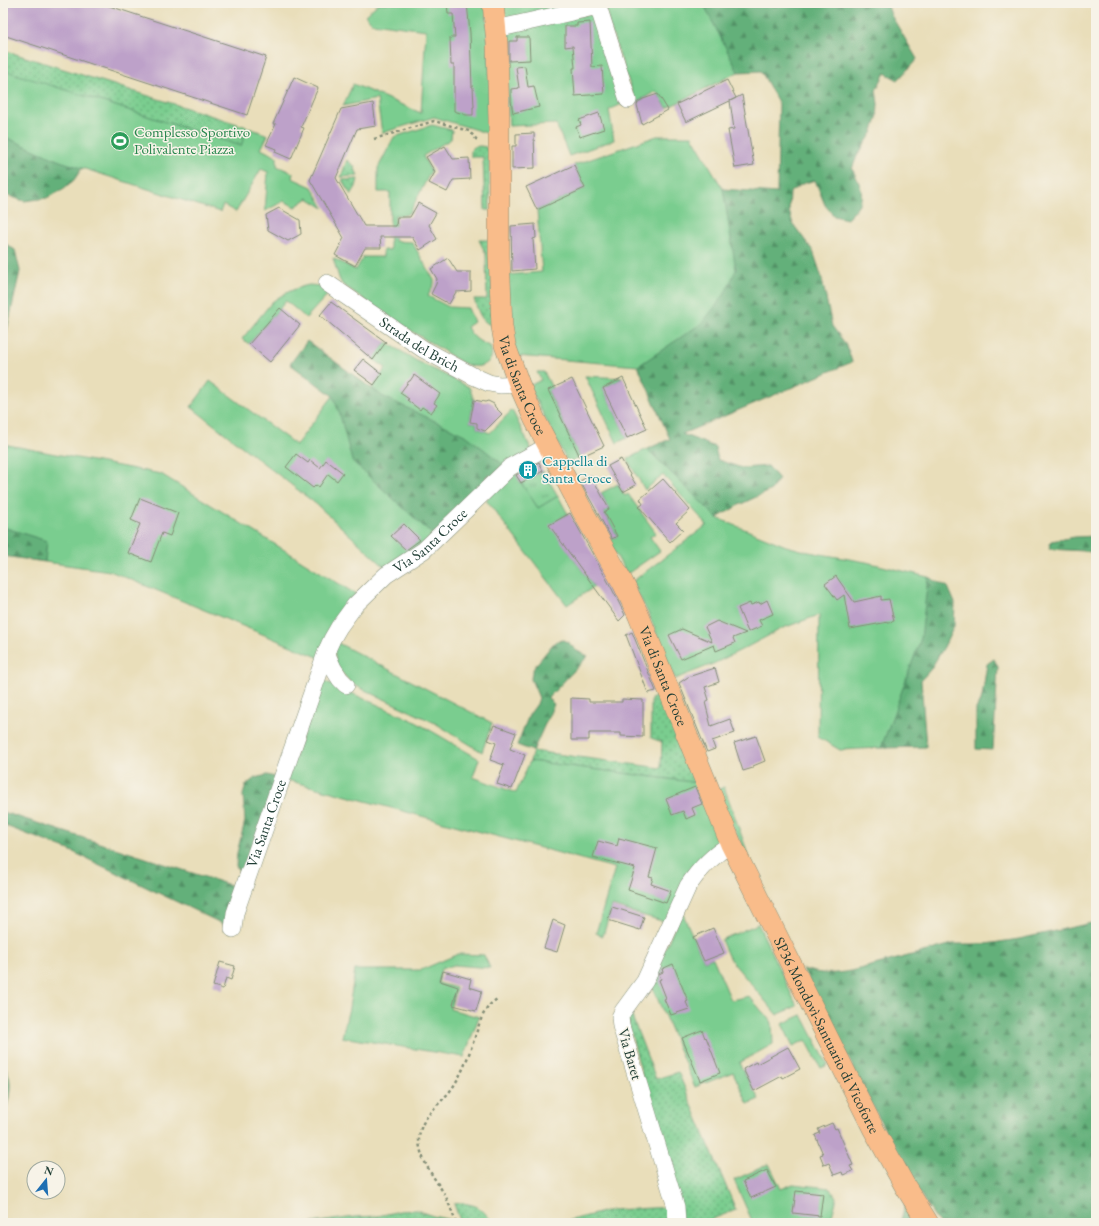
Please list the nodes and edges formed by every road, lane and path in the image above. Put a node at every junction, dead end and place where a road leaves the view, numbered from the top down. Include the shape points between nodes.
1 (493, 3) edge
2 (496, 29) junction
3 (628, 100) dead end
4 (374, 139) dead end
5 (477, 140) dead end
6 (327, 284) dead end
7 (519, 384) junction
8 (548, 446) junction
9 (327, 650) junction
10 (346, 685) dead end
11 (731, 844) junction
12 (232, 929) dead end
13 (498, 998) dead end
14 (456, 1223) edge
15 (677, 1223) edge
16 (928, 1223) edge

1 - 2 main road, Via di Santa Croce
2 - 3 street via 598,6
2 - 7 main road, Via di Santa Croce via 499,246 503,332
4 - 5 path via 434,120 469,131
6 - 7 street, Strada del Brich via 423,349 465,372 494,384
7 - 8 main road, Via di Santa Croce
8 - 9 street, Via Santa Croce via 510,467 424,550 365,594 344,619
8 - 11 main road, Via di Santa Croce via 638,614
9 - 10 street via 333,668
9 - 12 street, Via Santa Croce via 235,913
11 - 15 street, Via Baret via 716,853 688,886 645,981 620,1016 676,1207
11 - 16 main road, SP36 Mondovì-Santuario di Vicoforte via 874,1130
13 - 14 path via 490,1004 483,1015 456,1083 421,1126 420,1144 425,1162 447,1200

